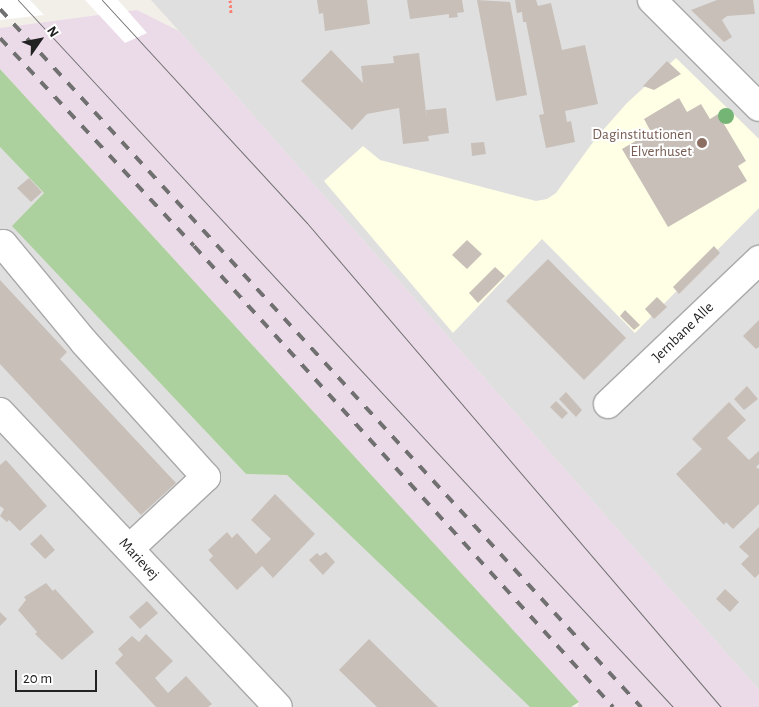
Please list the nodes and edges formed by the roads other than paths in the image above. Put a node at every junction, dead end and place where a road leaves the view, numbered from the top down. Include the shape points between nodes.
1 (652, 0) edge
2 (759, 107) edge
3 (0, 247) edge
4 (759, 260) edge
5 (608, 404) dead end
6 (0, 412) edge
7 (129, 549) junction
8 (278, 707) edge

1 - 2 street
3 - 7 street via 3,244 84,342 206,477
4 - 5 street, Jernbane Alle
6 - 7 street, Marievej
7 - 8 street, Marievej

